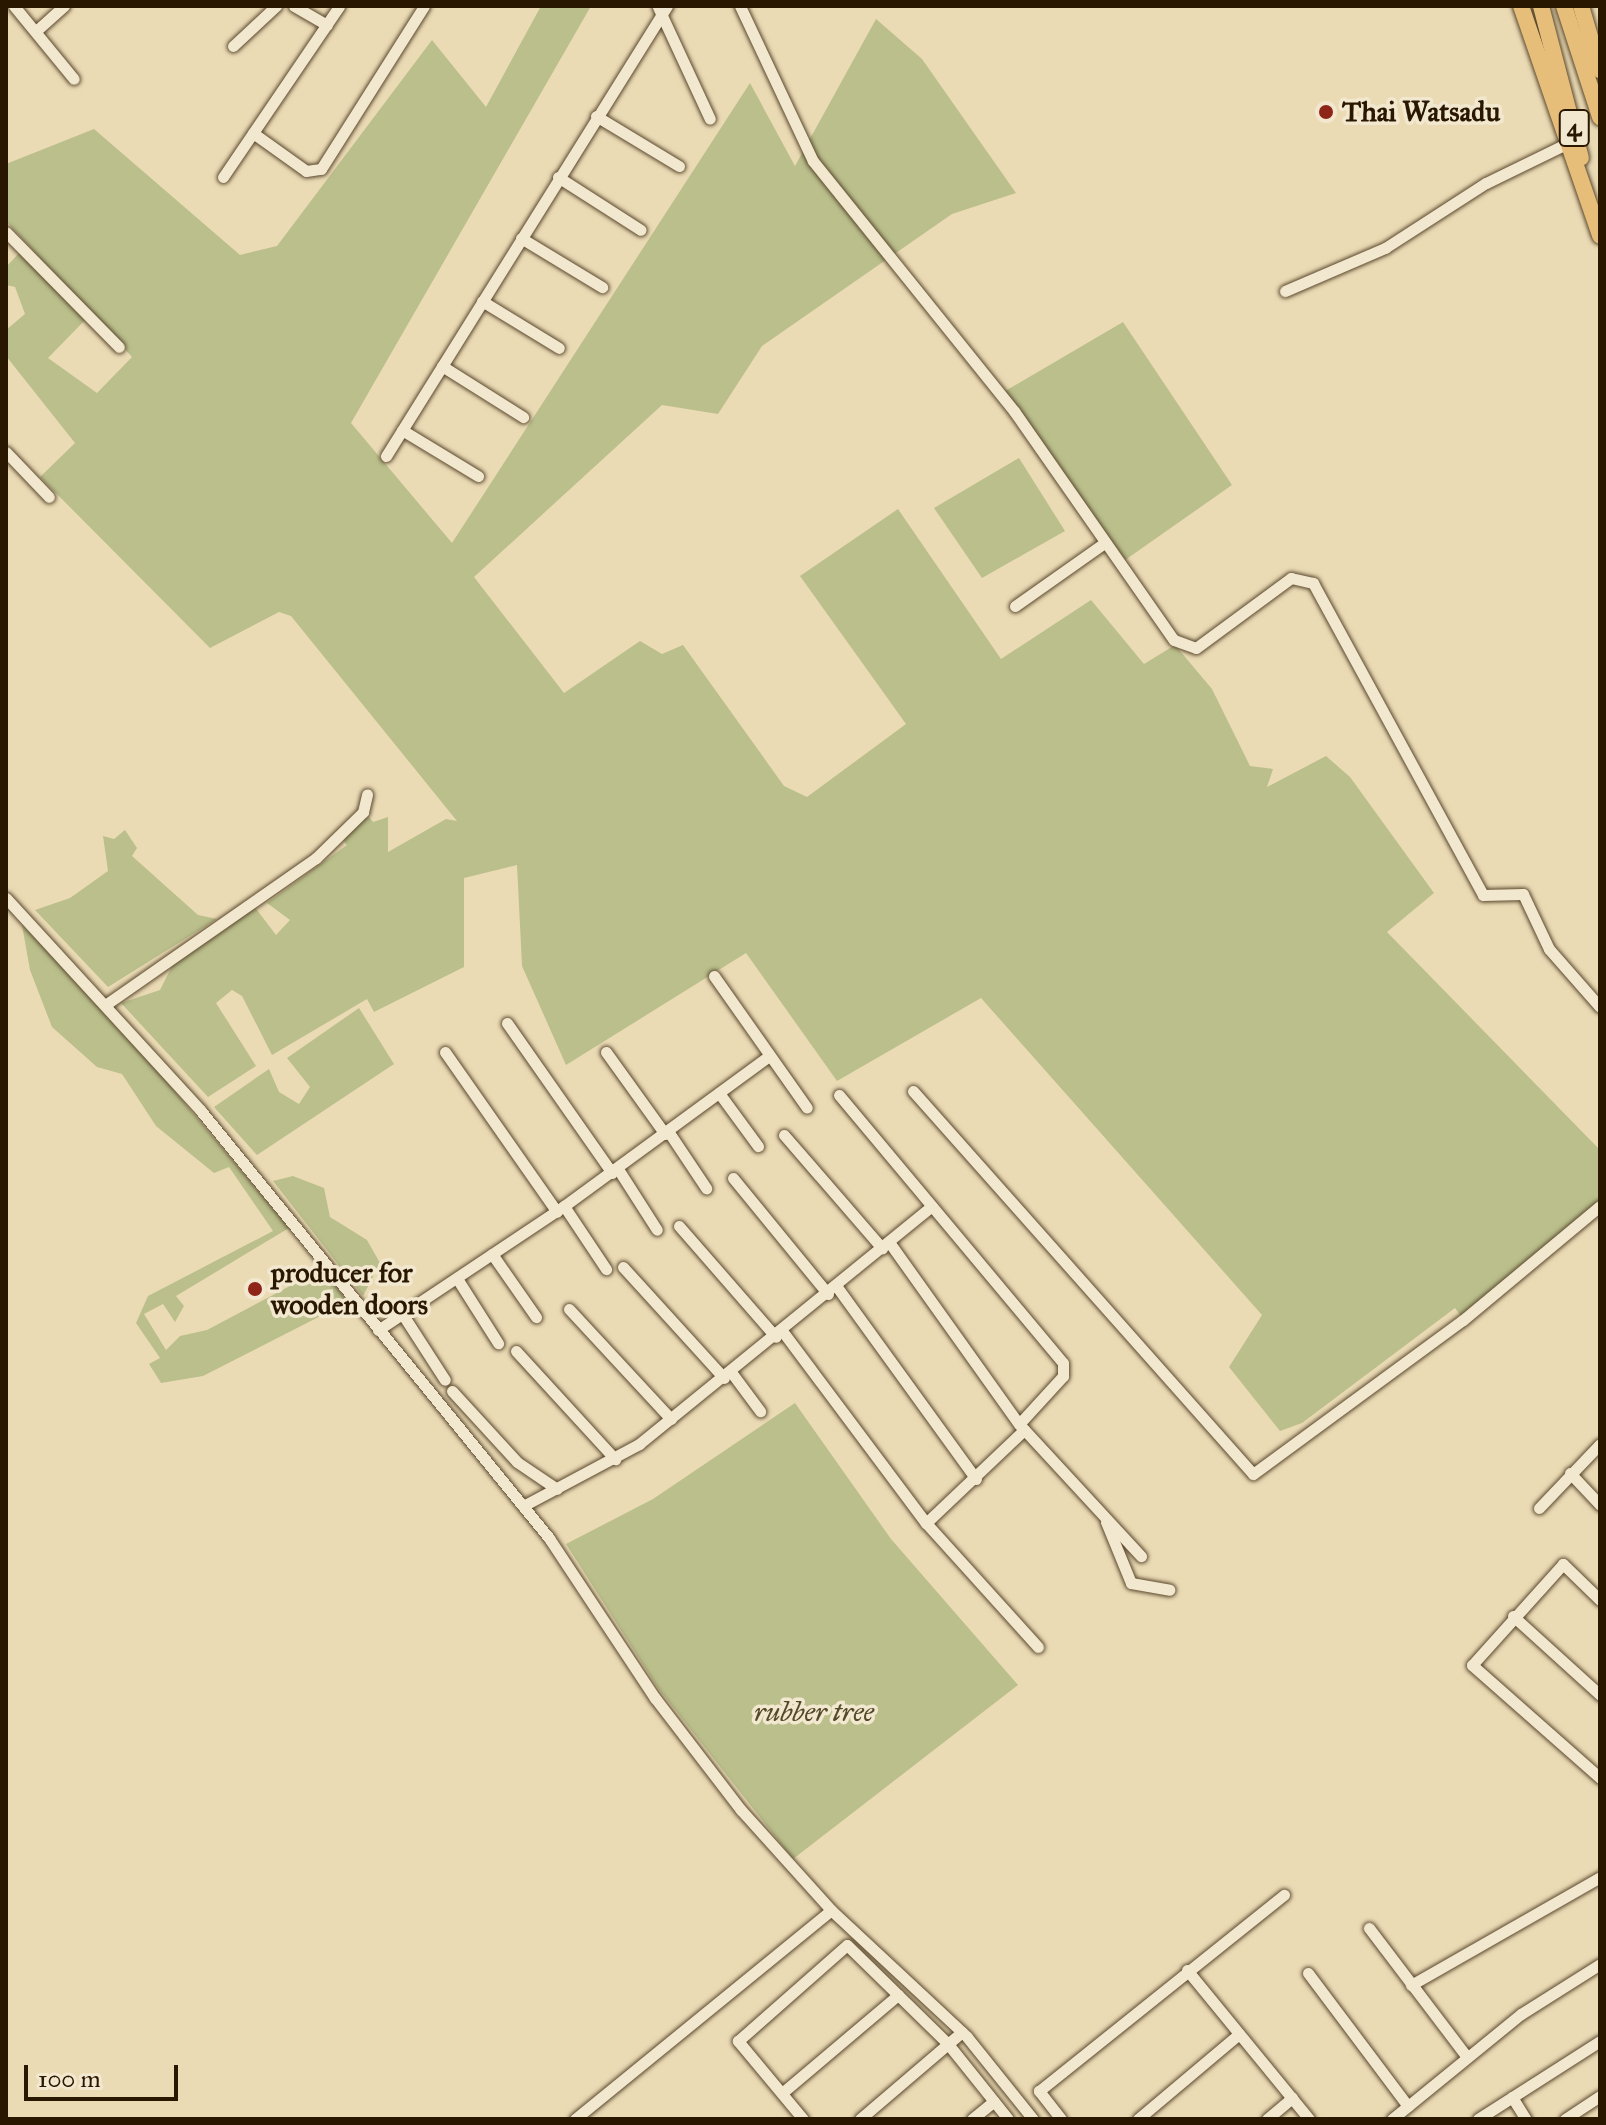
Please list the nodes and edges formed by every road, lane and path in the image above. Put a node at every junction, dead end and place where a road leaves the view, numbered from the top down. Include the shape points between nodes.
1 (14, 6) edge
2 (64, 6) edge
3 (276, 6) edge
4 (294, 6) edge
5 (339, 6) edge
6 (424, 6) edge
7 (740, 6) edge
8 (1521, 6) edge
9 (1541, 6) edge
10 (1581, 6) edge
11 (661, 7) edge
12 (1565, 12) edge
13 (327, 25) junction
14 (36, 31) junction
15 (233, 46) dead end
16 (1600, 70) edge
17 (74, 79) dead end
18 (596, 116) junction
19 (1600, 117) edge
20 (710, 119) dead end
21 (253, 133) junction
22 (1566, 144) junction
23 (679, 166) dead end
24 (223, 177) dead end
25 (558, 177) junction
26 (641, 230) dead end
27 (6, 232) edge
28 (1600, 235) edge
29 (521, 238) junction
30 (602, 287) dead end
31 (1285, 291) dead end
32 (482, 301) junction
33 (119, 347) dead end
34 (559, 348) dead end
35 (442, 366) junction
36 (523, 417) dead end
37 (402, 430) junction
38 (6, 452) edge
39 (386, 456) dead end
40 (478, 476) dead end
41 (49, 497) dead end
42 (1103, 544) junction
43 (1015, 606) dead end
44 (367, 794) dead end
45 (6, 898) edge
46 (714, 976) dead end
47 (108, 1003) junction
48 (1600, 1007) edge
49 (507, 1023) dead end
50 (445, 1052) dead end
51 (606, 1052) dead end
52 (769, 1056) junction
53 (913, 1091) dead end
54 (719, 1093) junction
55 (839, 1095) dead end
56 (807, 1108) dead end
57 (666, 1132) junction
58 (784, 1135) dead end
59 (758, 1146) dead end
60 (615, 1171) junction
61 (733, 1178) dead end
62 (706, 1188) dead end
63 (932, 1206) junction
64 (1600, 1206) edge
65 (560, 1209) junction
66 (679, 1226) dead end
67 (657, 1230) dead end
68 (886, 1245) junction
69 (492, 1254) junction
70 (623, 1267) dead end
71 (606, 1269) dead end
72 (458, 1280) junction
73 (833, 1290) junction
74 (569, 1309) dead end
75 (403, 1315) junction
76 (536, 1317) dead end
77 (378, 1330) junction
78 (780, 1335) junction
79 (498, 1343) dead end
80 (516, 1351) dead end
81 (728, 1375) junction
82 (445, 1380) dead end
83 (452, 1391) dead end
84 (760, 1411) dead end
85 (671, 1419) junction
86 (1021, 1427) junction
87 (1600, 1444) edge
88 (615, 1459) junction
89 (1570, 1473) junction
90 (976, 1479) junction
91 (557, 1489) junction
92 (1600, 1505) edge
93 (523, 1506) junction
94 (1539, 1508) dead end
95 (1103, 1514) junction
96 (926, 1523) junction
97 (1141, 1556) dead end
98 (1169, 1590) dead end
99 (1600, 1600) edge
100 (1513, 1616) junction
101 (1038, 1647) dead end
102 (1600, 1695) edge
103 (1600, 1778) edge
104 (1600, 1877) edge
105 (1284, 1895) dead end
106 (831, 1910) junction
107 (1369, 1928) dead end
108 (1600, 1964) edge
109 (1187, 1970) junction
110 (1308, 1973) dead end
111 (1411, 1985) junction
112 (898, 1995) junction
113 (962, 2032) junction
114 (1239, 2034) junction
115 (1600, 2041) edge
116 (948, 2044) junction
117 (1467, 2057) junction
118 (782, 2093) junction
119 (1600, 2096) edge
120 (1512, 2097) junction
121 (1292, 2098) junction
122 (994, 2101) junction
123 (1408, 2106) junction
124 (575, 2119) edge
125 (803, 2119) edge
126 (860, 2119) edge
127 (972, 2119) edge
128 (1008, 2119) edge
129 (1033, 2119) edge
130 (1061, 2119) edge
131 (1138, 2119) edge
132 (1267, 2119) edge
133 (1309, 2119) edge
134 (1392, 2119) edge
135 (1478, 2119) edge
136 (1526, 2119) edge
137 (1565, 2119) edge

1 - 14 street
2 - 14 street
3 - 15 street
4 - 13 street
5 - 13 street
6 - 21 street via 321,169 304,170
7 - 42 street via 813,161 1014,411
8 - 22 highway
9 - 28 highway, 4
10 - 16 highway
11 - 18 street
11 - 20 street
12 - 19 highway, 4
13 - 21 street
14 - 17 street
18 - 23 street
18 - 25 street
21 - 24 street
22 - 28 highway
22 - 31 street via 1486,183 1385,248
25 - 26 street
25 - 29 street
27 - 33 street
29 - 30 street
29 - 32 street
32 - 34 street
32 - 35 street
35 - 36 street
35 - 37 street
37 - 39 street
37 - 40 street
38 - 41 street
42 - 43 street
42 - 48 street via 1183,649 1196,648 1291,578 1313,583 1483,895 1523,894 1549,949
44 - 47 street via 363,812 316,858
45 - 47 street
46 - 52 street
47 - 77 street
49 - 60 street
50 - 65 street
51 - 57 street
52 - 54 street
52 - 56 street
53 - 64 street via 1253,1474 1463,1320
54 - 57 street
54 - 59 street
55 - 63 street
57 - 60 street
57 - 62 street
58 - 68 street
60 - 65 street
60 - 67 street
61 - 73 street
63 - 68 street
63 - 86 street via 1064,1367
65 - 69 street
65 - 71 street
66 - 78 street
68 - 73 street
68 - 86 street
69 - 72 street
69 - 76 street
70 - 81 street
72 - 75 street
72 - 79 street
73 - 78 street
73 - 90 street
74 - 85 street
75 - 77 street
75 - 82 street
77 - 93 street
78 - 81 street
78 - 96 street
80 - 88 street
81 - 84 street
81 - 85 street
83 - 91 street via 517,1462
85 - 88 street
86 - 90 street
86 - 95 street
87 - 89 street
88 - 91 street
89 - 92 street
89 - 94 street
90 - 96 street
91 - 93 street
93 - 106 street via 655,1698
95 - 97 street
95 - 98 street via 1131,1583
96 - 101 street
99 - 100 street via 1563,1564
100 - 102 street
100 - 103 street via 1472,1665
104 - 111 street
105 - 109 street
106 - 113 street
106 - 124 street
107 - 111 street
108 - 117 street
109 - 114 street
109 - 130 street via 1039,2091
110 - 123 street
111 - 117 street
112 - 116 street
112 - 118 street
112 - 118 street via 847,1945 738,2041
113 - 116 street
113 - 129 street
114 - 121 street
114 - 131 street
115 - 120 street
116 - 122 street
116 - 126 street
117 - 123 street
118 - 125 street
119 - 137 street
120 - 135 street
120 - 136 street
121 - 132 street
121 - 133 street
122 - 127 street
122 - 128 street
123 - 134 street

